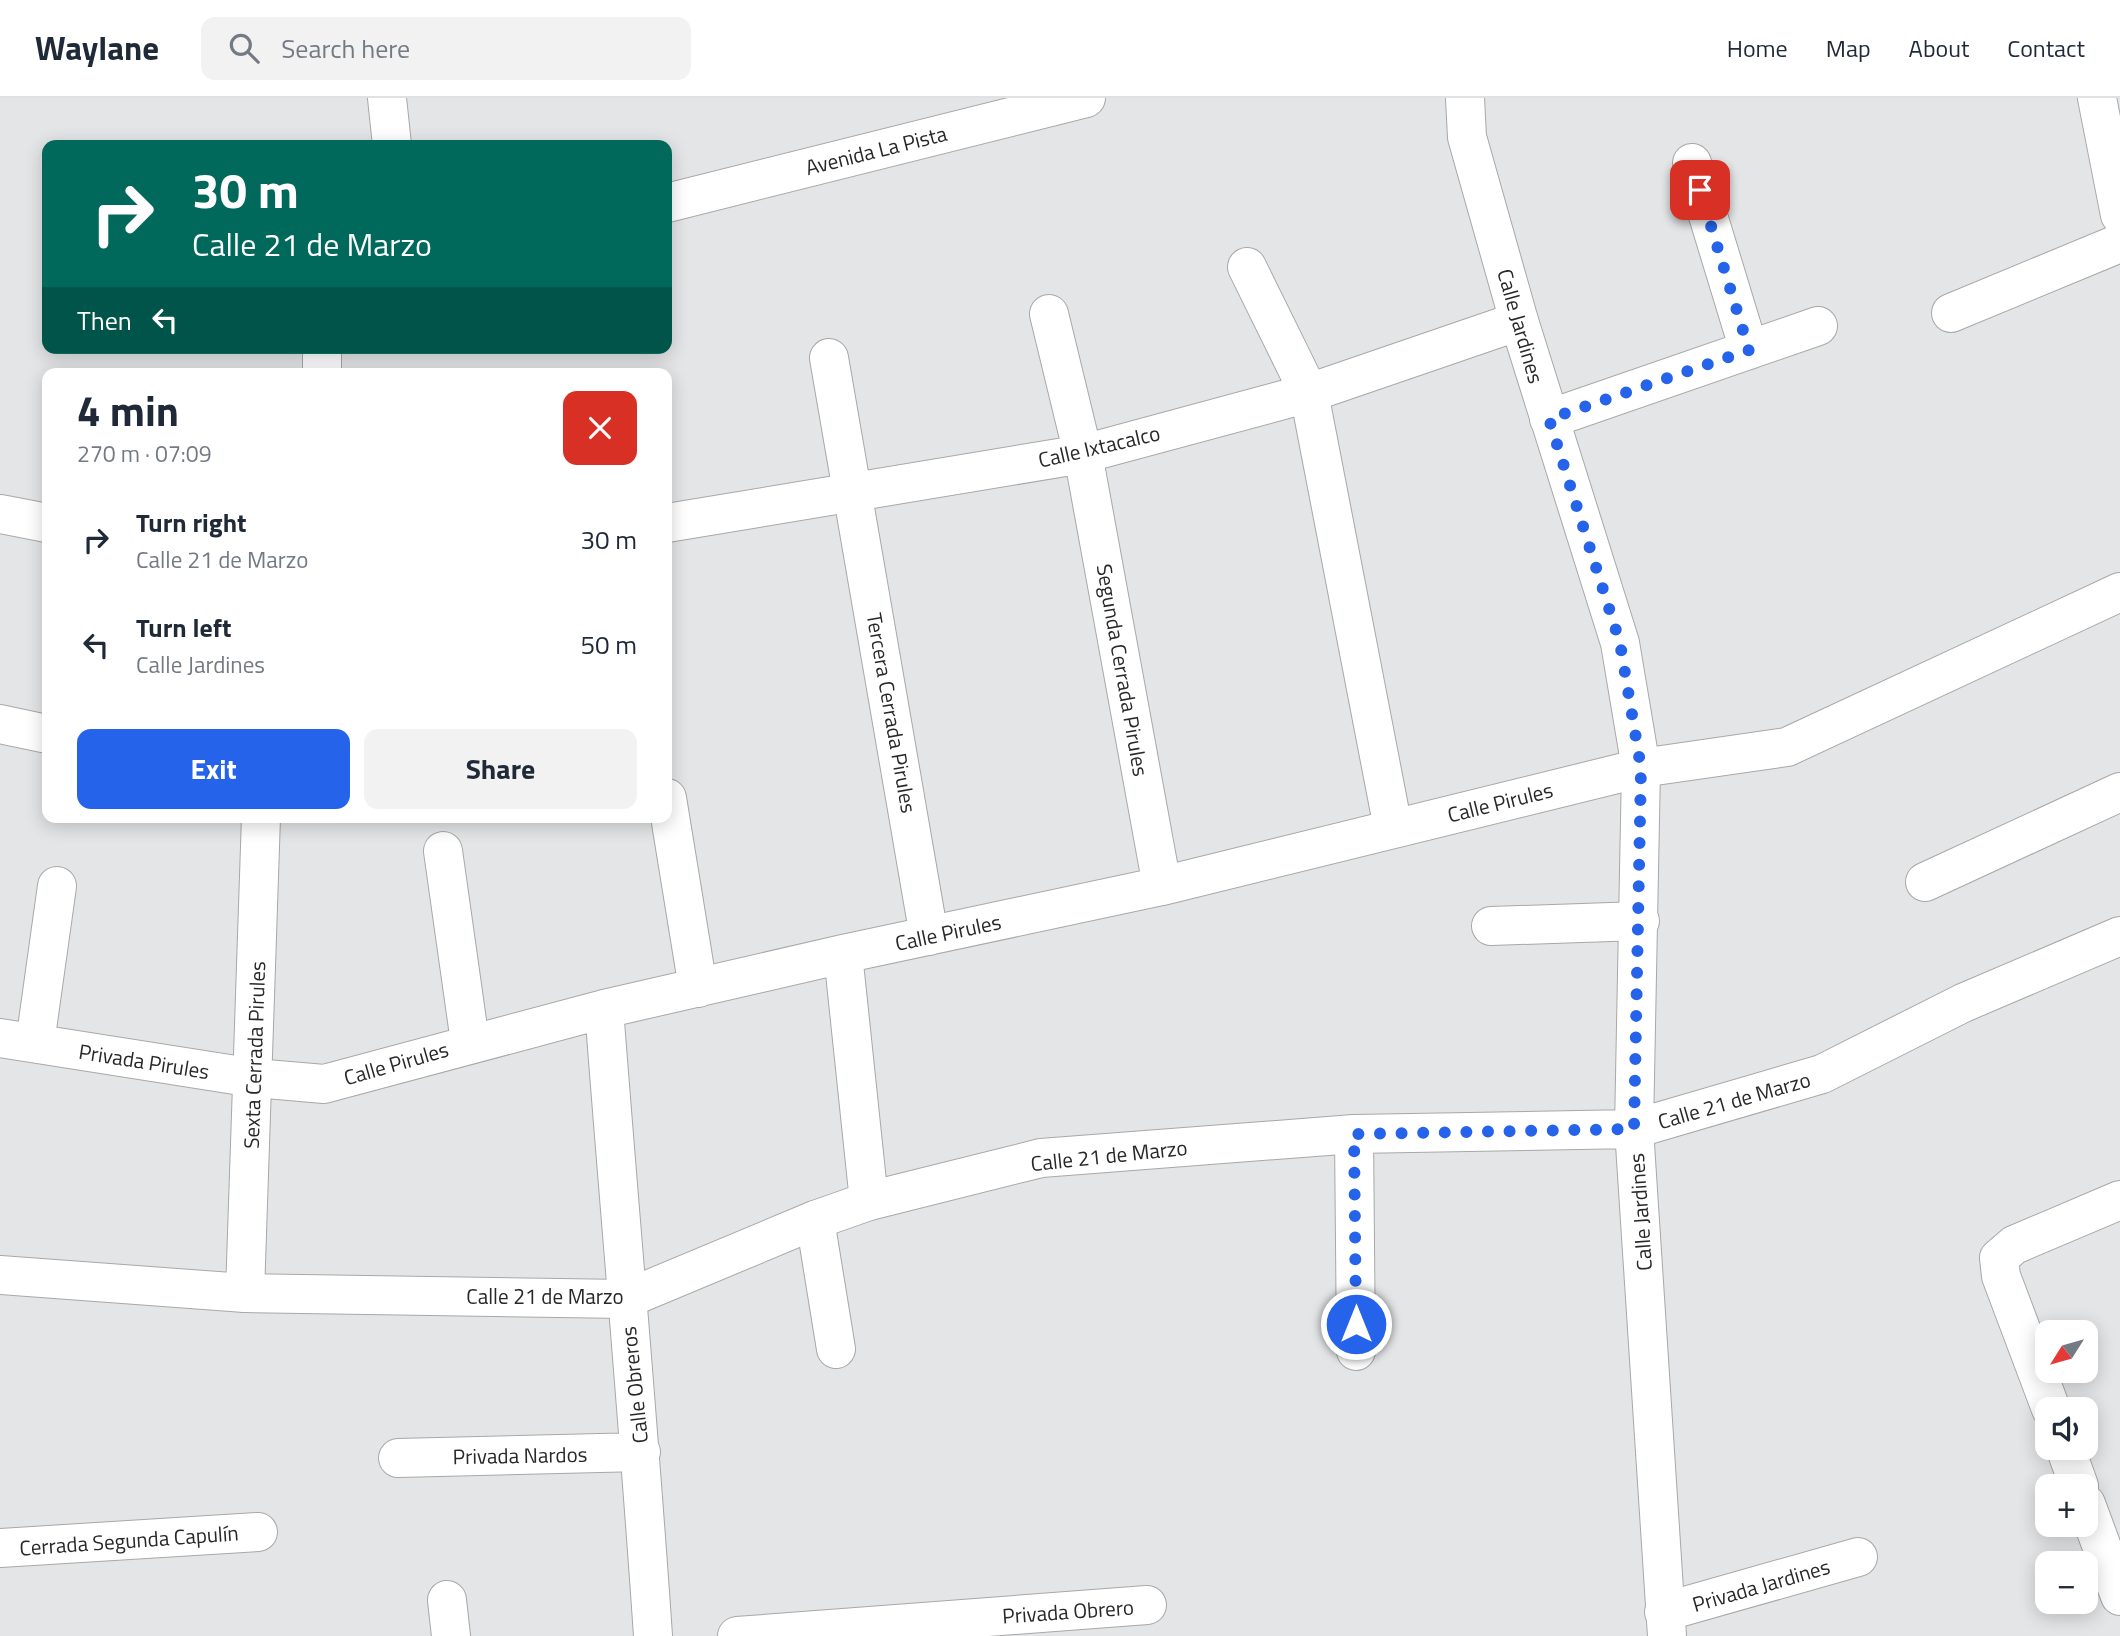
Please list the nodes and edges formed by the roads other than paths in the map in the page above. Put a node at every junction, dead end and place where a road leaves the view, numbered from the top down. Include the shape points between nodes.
1 (387, 98) edge
2 (1086, 98) edge
3 (1465, 98) edge
4 (2097, 98) edge
5 (391, 140) edge
6 (1692, 163) dead end
7 (672, 202) edge
8 (2120, 215) edge
9 (2120, 243) edge
10 (1247, 267) dead end
11 (1951, 313) dead end
12 (1049, 314) dead end
13 (1519, 321) junction
14 (1818, 326) dead end
15 (1749, 350) junction
16 (829, 358) dead end
17 (1309, 393) junction
18 (1549, 419) junction
19 (1083, 454) junction
20 (854, 490) junction
21 (0, 514) edge
22 (42, 522) edge
23 (672, 522) edge
24 (2120, 592) edge
25 (0, 724) edge
26 (42, 733) edge
27 (1641, 768) junction
28 (2120, 792) edge
29 (261, 823) edge
30 (671, 823) edge
31 (1393, 828) junction
32 (443, 851) dead end
33 (1925, 882) dead end
34 (57, 886) dead end
35 (1163, 886) junction
36 (1640, 921) junction
37 (1490, 926) dead end
38 (929, 936) junction
39 (2120, 936) edge
40 (843, 954) junction
41 (698, 988) junction
42 (604, 1009) junction
43 (18, 1040) edge
44 (470, 1042) junction
45 (254, 1079) junction
46 (1634, 1129) junction
47 (1354, 1134) junction
48 (2120, 1200) edge
49 (869, 1201) junction
50 (815, 1220) junction
51 (0, 1275) edge
52 (245, 1293) junction
53 (626, 1299) junction
54 (836, 1349) dead end
55 (1356, 1351) dead end
56 (2046, 1397) edge
57 (641, 1452) junction
58 (398, 1458) dead end
59 (258, 1532) dead end
60 (2098, 1536) edge
61 (0, 1548) edge
62 (1857, 1557) dead end
63 (2120, 1595) edge
64 (1147, 1605) dead end
65 (1666, 1624) edge
66 (653, 1636) edge
67 (737, 1636) edge

1 - 5 street
2 - 7 street, Avenida La Pista
3 - 13 street, Calle Jardines via 1467,137
4 - 8 street
6 - 15 street
9 - 11 street
10 - 17 street
12 - 19 street, Segunda Cerrada Pirules
13 - 17 street, Calle Ixtacalco
13 - 18 street, Calle Jardines
14 - 15 street
15 - 18 street
16 - 20 street, Tercera Cerrada Pirules
17 - 19 street, Calle Ixtacalco
17 - 31 street
18 - 27 street, Calle Jardines via 1620,643
19 - 20 street, Calle Ixtacalco
19 - 35 street, Segunda Cerrada Pirules
20 - 23 street, Calle Ixtacalco
20 - 38 street, Tercera Cerrada Pirules
21 - 22 street
24 - 27 street, Calle Pirules via 1787,747
25 - 26 street
27 - 31 street, Calle Pirules
27 - 36 street, Calle Jardines
28 - 33 street
29 - 45 street, Sexta Cerrada Pirules
30 - 41 street
31 - 35 street, Calle Pirules
32 - 44 street
34 - 43 street, Privada Pirules
35 - 38 street, Calle Pirules
36 - 37 street
36 - 46 street, Calle Jardines
38 - 40 street, Calle Pirules
39 - 46 street, Calle 21 de Marzo via 1963,1003 1822,1074
40 - 41 street, Calle Pirules
40 - 49 street
41 - 42 street, Calle Pirules
42 - 44 street, Calle Pirules
42 - 53 street, Calle Obreros
43 - 45 street, Privada Pirules
44 - 45 street, Calle Pirules via 324,1084
45 - 52 street, Sexta Cerrada Pirules
46 - 47 street, Calle 21 de Marzo
46 - 65 street, Calle Jardines
47 - 49 street, Calle 21 de Marzo via 1041,1158
47 - 55 street
48 - 56 street via 2014,1245 1999,1258 2001,1276
49 - 50 street, Calle 21 de Marzo
50 - 53 street, Calle 21 de Marzo
50 - 54 street
51 - 52 street, Calle 21 de Marzo
52 - 53 street, Calle 21 de Marzo
53 - 57 street, Calle Obreros
57 - 58 street, Privada Nardos
57 - 66 street, Calle Obreros
59 - 61 street, Cerrada Segunda Capulín
60 - 63 street
62 - 65 street, Privada Jardines
64 - 67 street, Privada Obrero

